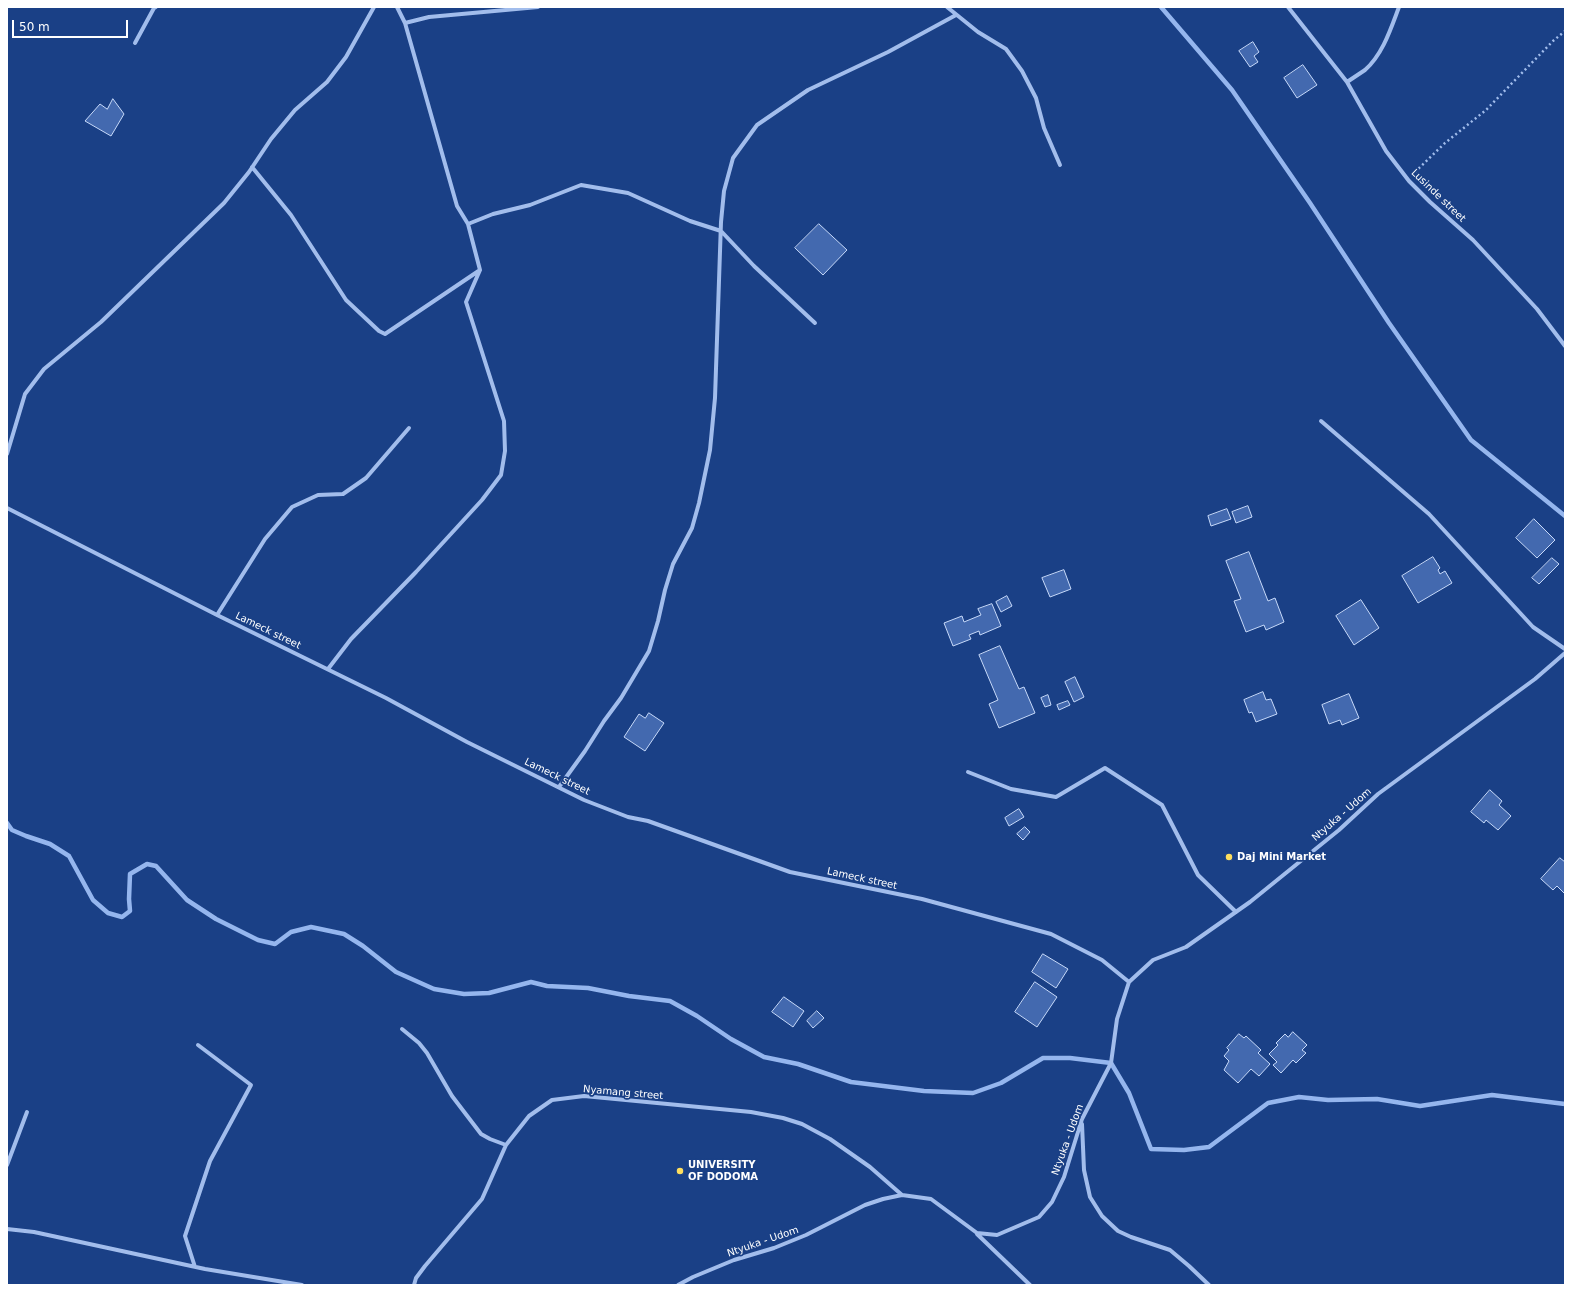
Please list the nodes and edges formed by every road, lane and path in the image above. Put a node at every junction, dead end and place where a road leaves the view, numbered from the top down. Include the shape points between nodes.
1 (156, 7) edge
2 (374, 7) edge
3 (397, 7) edge
4 (538, 7) edge
5 (947, 7) edge
6 (1288, 7) edge
7 (1399, 7) edge
8 (956, 15) junction
9 (405, 23) junction
10 (1565, 31) edge
11 (135, 43) dead end
12 (1347, 82) junction
13 (1060, 165) dead end
14 (252, 167) junction
15 (1409, 181) junction
16 (468, 224) junction
17 (721, 232) junction
18 (480, 270) junction
19 (815, 323) dead end
20 (1565, 346) edge
21 (1321, 421) dead end
22 (409, 428) dead end
23 (7, 454) edge
24 (7, 508) edge
25 (217, 615) junction
26 (1565, 649) edge
27 (1565, 653) edge
28 (328, 669) junction
29 (968, 772) dead end
30 (559, 787) junction
31 (1236, 912) junction
32 (1129, 982) junction
33 (402, 1029) dead end
34 (198, 1045) dead end
35 (27, 1112) dead end
36 (1082, 1120) junction
37 (506, 1145) junction
38 (7, 1165) edge
39 (902, 1196) junction
40 (7, 1229) edge
41 (976, 1233) junction
42 (195, 1266) junction
43 (302, 1285) edge
44 (414, 1285) edge
45 (678, 1285) edge
46 (1030, 1285) edge
47 (1209, 1285) edge

1 - 11 street
2 - 14 street via 346,57 327,82 295,110
3 - 9 street
4 - 9 street via 429,17
5 - 8 street
6 - 12 street, Lusinde street
7 - 12 street via 1384,43 1375,57 1366,69
8 - 13 street via 1006,49 1022,70 1036,98 1044,128
8 - 17 street via 888,52 808,90 757,125 733,158 724,191
9 - 16 street via 458,206
10 - 15 path via 1552,41 1486,110 1416,171
12 - 15 street, Lusinde street via 1386,151
14 - 18 street via 291,215 346,300 379,332 385,334
14 - 23 street via 224,202 151,274 101,322 44,369 25,394
15 - 20 street, Lusinde street via 1473,240 1537,309
16 - 17 street via 493,214 530,205 581,185 628,192 690,221
16 - 18 street
17 - 19 street
17 - 30 street via 715,398 710,450 700,503 692,528 673,564 649,651 622,698
18 - 28 street via 466,302 504,421 505,451 502,475 467,517 351,639
21 - 26 street via 1429,514 1534,627
22 - 25 street via 366,478 343,494 318,495 292,507 265,539
24 - 25 street, Lameck street
25 - 28 street, Lameck street
27 - 31 street, Ntyuka - Udom via 1535,679 1378,794 1340,830
28 - 30 street, Lameck street
29 - 31 street via 1011,789 1056,797 1105,768 1162,805 1198,875
30 - 32 street, Lameck street via 628,817 648,821 790,872 922,900 1051,934 1102,960
31 - 32 street, Ntyuka - Udom via 1186,947 1153,960
32 - 36 street, Ntyuka - Udom via 1116,1018 1111,1063
33 - 37 street via 427,1053 452,1096 481,1134
34 - 42 street via 251,1085 210,1162 185,1236
35 - 38 street
36 - 41 street, Ntyuka - Udom via 1064,1177 1052,1202 1039,1217 997,1235
36 - 47 street via 1084,1170 1090,1197 1102,1216 1118,1231 1170,1250
37 - 39 street, Nyamang street via 529,1116 552,1100 584,1096 751,1112 802,1124 830,1139 870,1167
37 - 44 street, Nyamang street via 482,1199 425,1266
39 - 41 street, Ntyuka - Udom via 931,1199
39 - 45 street, Ntyuka - Udom via 865,1205 806,1235 734,1260
40 - 42 street via 34,1232
41 - 46 street
42 - 43 street

